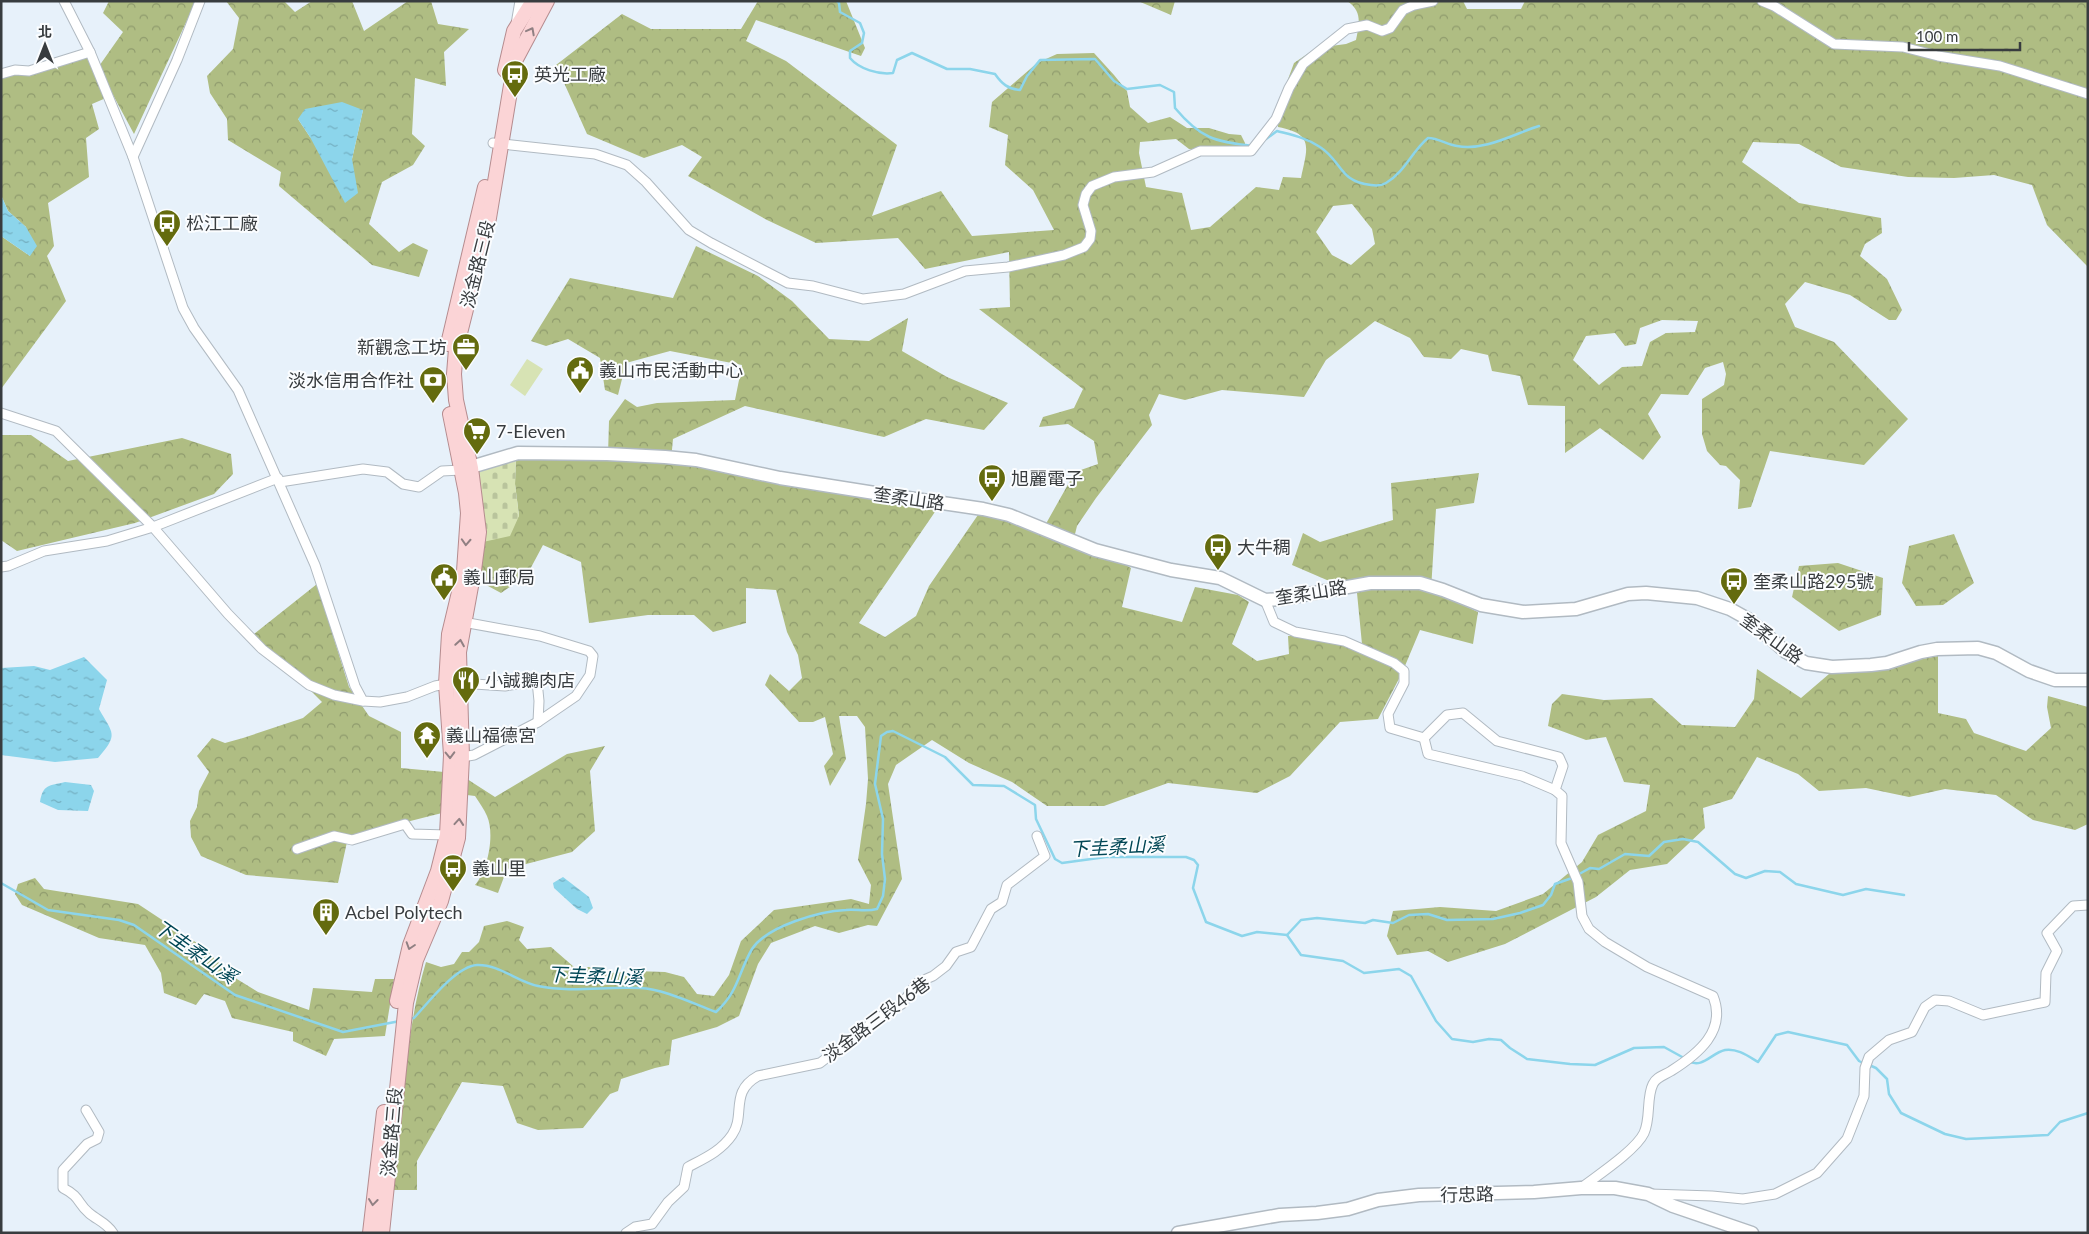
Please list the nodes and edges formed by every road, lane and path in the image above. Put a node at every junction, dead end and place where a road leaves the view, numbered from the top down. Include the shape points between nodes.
1 (64, 1) edge
2 (200, 1) edge
3 (520, 1) edge
4 (533, 1) edge
5 (547, 1) edge
6 (1433, 1) edge
7 (1762, 1) edge
8 (514, 31) junction
9 (90, 52) junction
10 (515, 61) junction
11 (1, 74) edge
12 (2088, 94) edge
13 (497, 143) junction
14 (133, 157) junction
15 (1, 414) edge
16 (466, 469) junction
17 (279, 480) junction
18 (153, 526) junction
19 (1, 566) edge
20 (1264, 600) junction
21 (463, 622) junction
22 (2088, 680) edge
23 (452, 684) junction
24 (363, 701) junction
25 (538, 722) junction
26 (1424, 738) junction
27 (462, 756) junction
28 (1555, 790) junction
29 (447, 835) junction
30 (1037, 836) dead end
31 (297, 849) dead end
32 (2088, 905) edge
33 (401, 1002) junction
34 (86, 1110) dead end
35 (1581, 1188) junction
36 (1648, 1194) junction
37 (379, 1232) edge
38 (113, 1233) edge
39 (626, 1233) edge
40 (1178, 1233) edge
41 (1752, 1233) edge

1 - 9 street
2 - 14 street
3 - 8 street
4 - 8 main road, 淡金路三段
10 -> 5 main road, 淡金路三段
6 - 13 street via 1403,10 1390,28 1382,31 1366,25 1347,28 1303,64 1288,88 1276,119 1251,151 1200,151 1153,172 1114,177 1092,186 1083,205 1091,231 1084,247 1064,255 1008,267 964,271 904,294 863,299 788,283 689,230 627,165 595,154
7 - 12 street via 1834,44 1903,47 2000,66
8 - 10 street
8 - 13 main road, 淡金路三段 via 505,71
9 - 11 street via 29,71
9 - 14 street
10 - 13 main road, 淡金路三段
13 - 16 main road, 淡金路三段 via 446,348 445,383
14 - 17 street via 183,308 238,390
15 - 18 street via 56,431
16 - 17 street via 442,471 419,487 403,484 388,472 363,469
16 - 20 street, 奎柔山路 via 518,453 696,460 780,478 1000,513 1095,550 1171,570 1220,578
16 - 21 main road, 淡金路三段 via 479,532
16 -> 23 main road, 淡金路三段 via 468,513 464,571 449,634
17 - 18 street
17 - 24 street via 315,565 354,686
18 - 19 street via 108,541 44,551
18 - 24 street via 262,649 309,685
20 - 22 street, 奎柔山路 via 1370,583 1420,583 1481,605 1523,612 1576,609 1628,594 1646,593 1697,598 1730,609 1806,664 1832,667 1871,665 1937,649 1978,648 2055,680
20 - 26 street via 1274,622 1295,632 1344,642 1394,662 1404,671 1404,683 1388,714 1390,728
23 -> 21 main road, 淡金路三段
21 - 25 street via 540,636 589,651 593,656 590,675 576,696
23 - 24 street via 435,686 407,697 380,702
23 - 25 street via 505,686 537,682
23 - 27 main road, 淡金路三段
23 -> 29 main road, 淡金路三段
25 - 27 street via 474,755
26 - 28 street via 1428,754 1522,776
26 - 28 street via 1447,715 1464,713 1497,741 1559,757 1563,766
33 -> 27 main road, 淡金路三段 via 441,901 456,846
28 - 35 street via 1562,796 1561,843 1578,882 1582,916 1590,929 1647,967 1713,996 1718,1008 1716,1022 1702,1049 1653,1084 1644,1132 1634,1147
29 - 31 street via 412,834 405,824 352,840 334,836
29 -> 33 main road, 淡金路三段 via 438,870 410,945
30 - 39 street, 淡金路三段46巷 via 1045,856 1007,885 1002,902 991,909 971,947 956,952 946,966 917,983 902,1004 820,1063 750,1080 743,1088 734,1133 718,1152 688,1167 684,1187 652,1224 635,1227
32 - 36 street via 2073,906 2048,933 2057,951 2046,973 2046,1002 1983,1015 1949,1001 1935,1000 1925,1007 1912,1032 1888,1040 1869,1057 1865,1068 1864,1096 1846,1139 1817,1173 1775,1194 1743,1199
33 - 37 main road, 淡金路三段
34 - 38 street via 99,1132 97,1139 87,1144 63,1170 63,1188 74,1194 88,1212 109,1226
35 - 36 street, 行忠路 via 1615,1188
35 - 40 street, 行忠路 via 1419,1195 1378,1200 1348,1209 1280,1215
36 - 41 street, 行忠路 via 1681,1210

